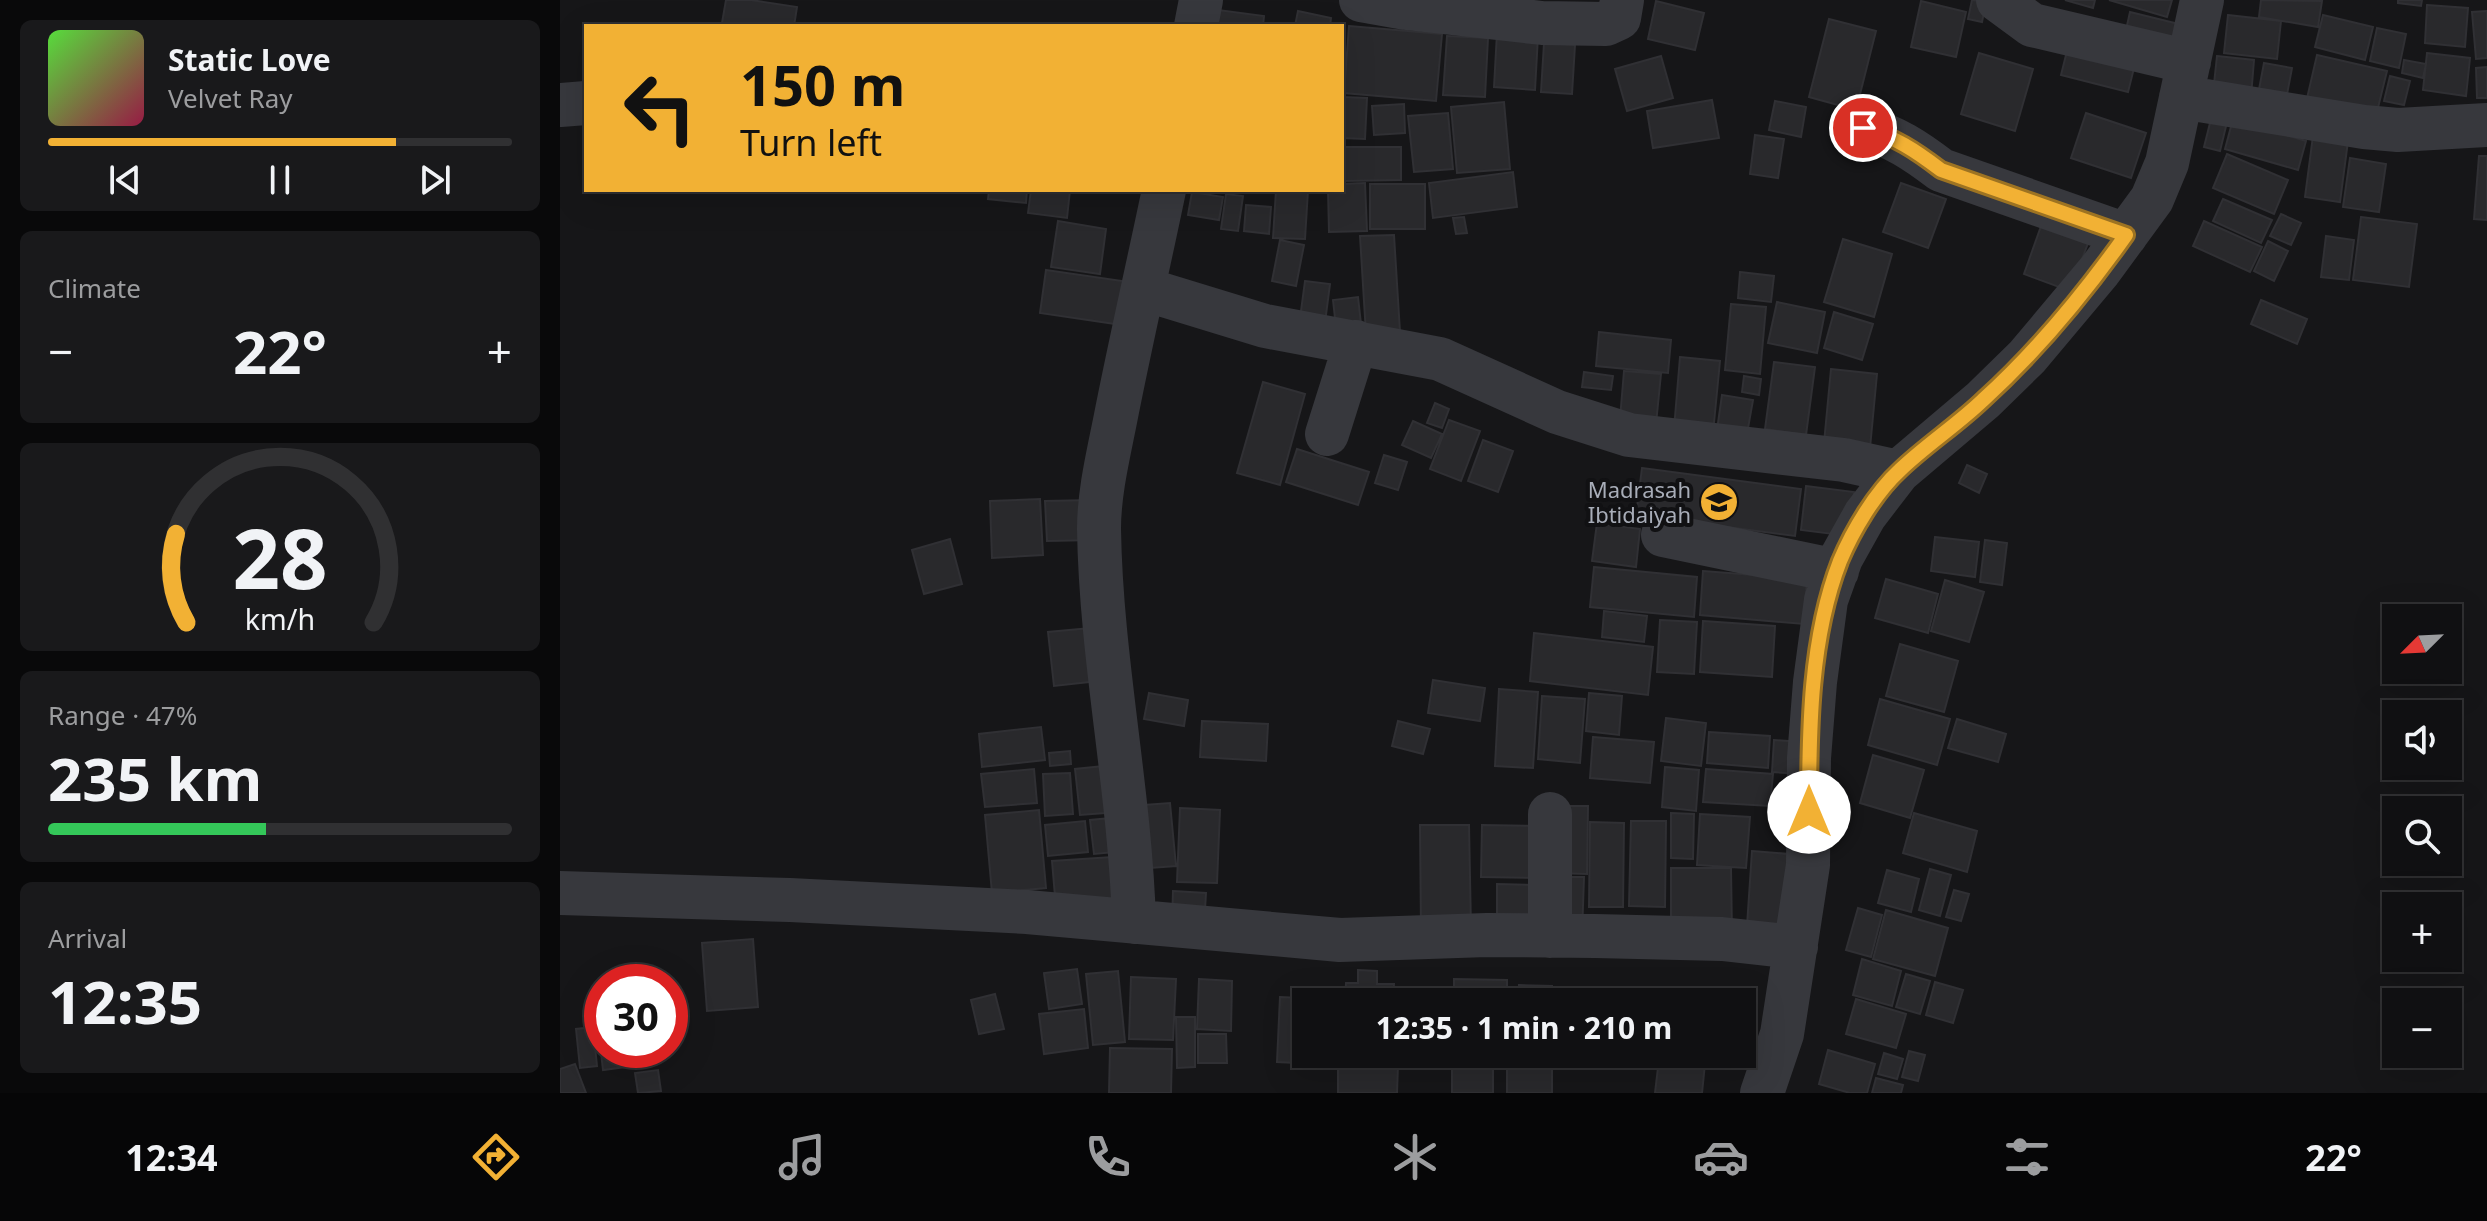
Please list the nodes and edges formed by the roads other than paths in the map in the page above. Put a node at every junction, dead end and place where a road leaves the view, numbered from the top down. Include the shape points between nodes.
1 (1201, 0) edge
2 (1361, 0) edge
3 (1622, 0) edge
4 (1998, 0) edge
5 (2202, 0) edge
6 (1196, 24) edge
7 (2185, 80) junction
8 (584, 103) edge
9 (560, 105) edge
10 (2487, 125) edge
11 (1863, 128) dead end
12 (1164, 192) edge
13 (2126, 235) junction
14 (1144, 289) junction
15 (1356, 342) junction
16 (1327, 434) dead end
17 (1898, 472) junction
18 (1663, 535) dead end
19 (1837, 571) junction
20 (1550, 814) dead end
21 (560, 893) edge
22 (1134, 922) junction
23 (1550, 936) junction
24 (1796, 947) junction
25 (1762, 1093) edge

1 - 6 street
2 - 3 street via 1599,25 1619,18
4 - 7 street via 2032,25
5 - 7 street
7 - 10 street via 2364,127
7 - 13 street via 2167,163 2152,199
8 - 9 street
11 - 13 street via 1887,134 1941,170
12 - 14 street
13 - 17 street via 2027,357
14 - 15 street via 1265,326
14 - 22 street via 1105,471 1099,527
15 - 16 street
15 - 17 street via 1440,359 1557,412 1629,435 1844,460
17 - 19 street via 1865,515
18 - 19 street
19 - 24 street via 1826,600 1815,682 1808,865
20 - 23 street
21 - 22 street via 790,900
22 - 23 street via 1340,940
23 - 24 street via 1722,939
24 - 25 street via 1782,1034

